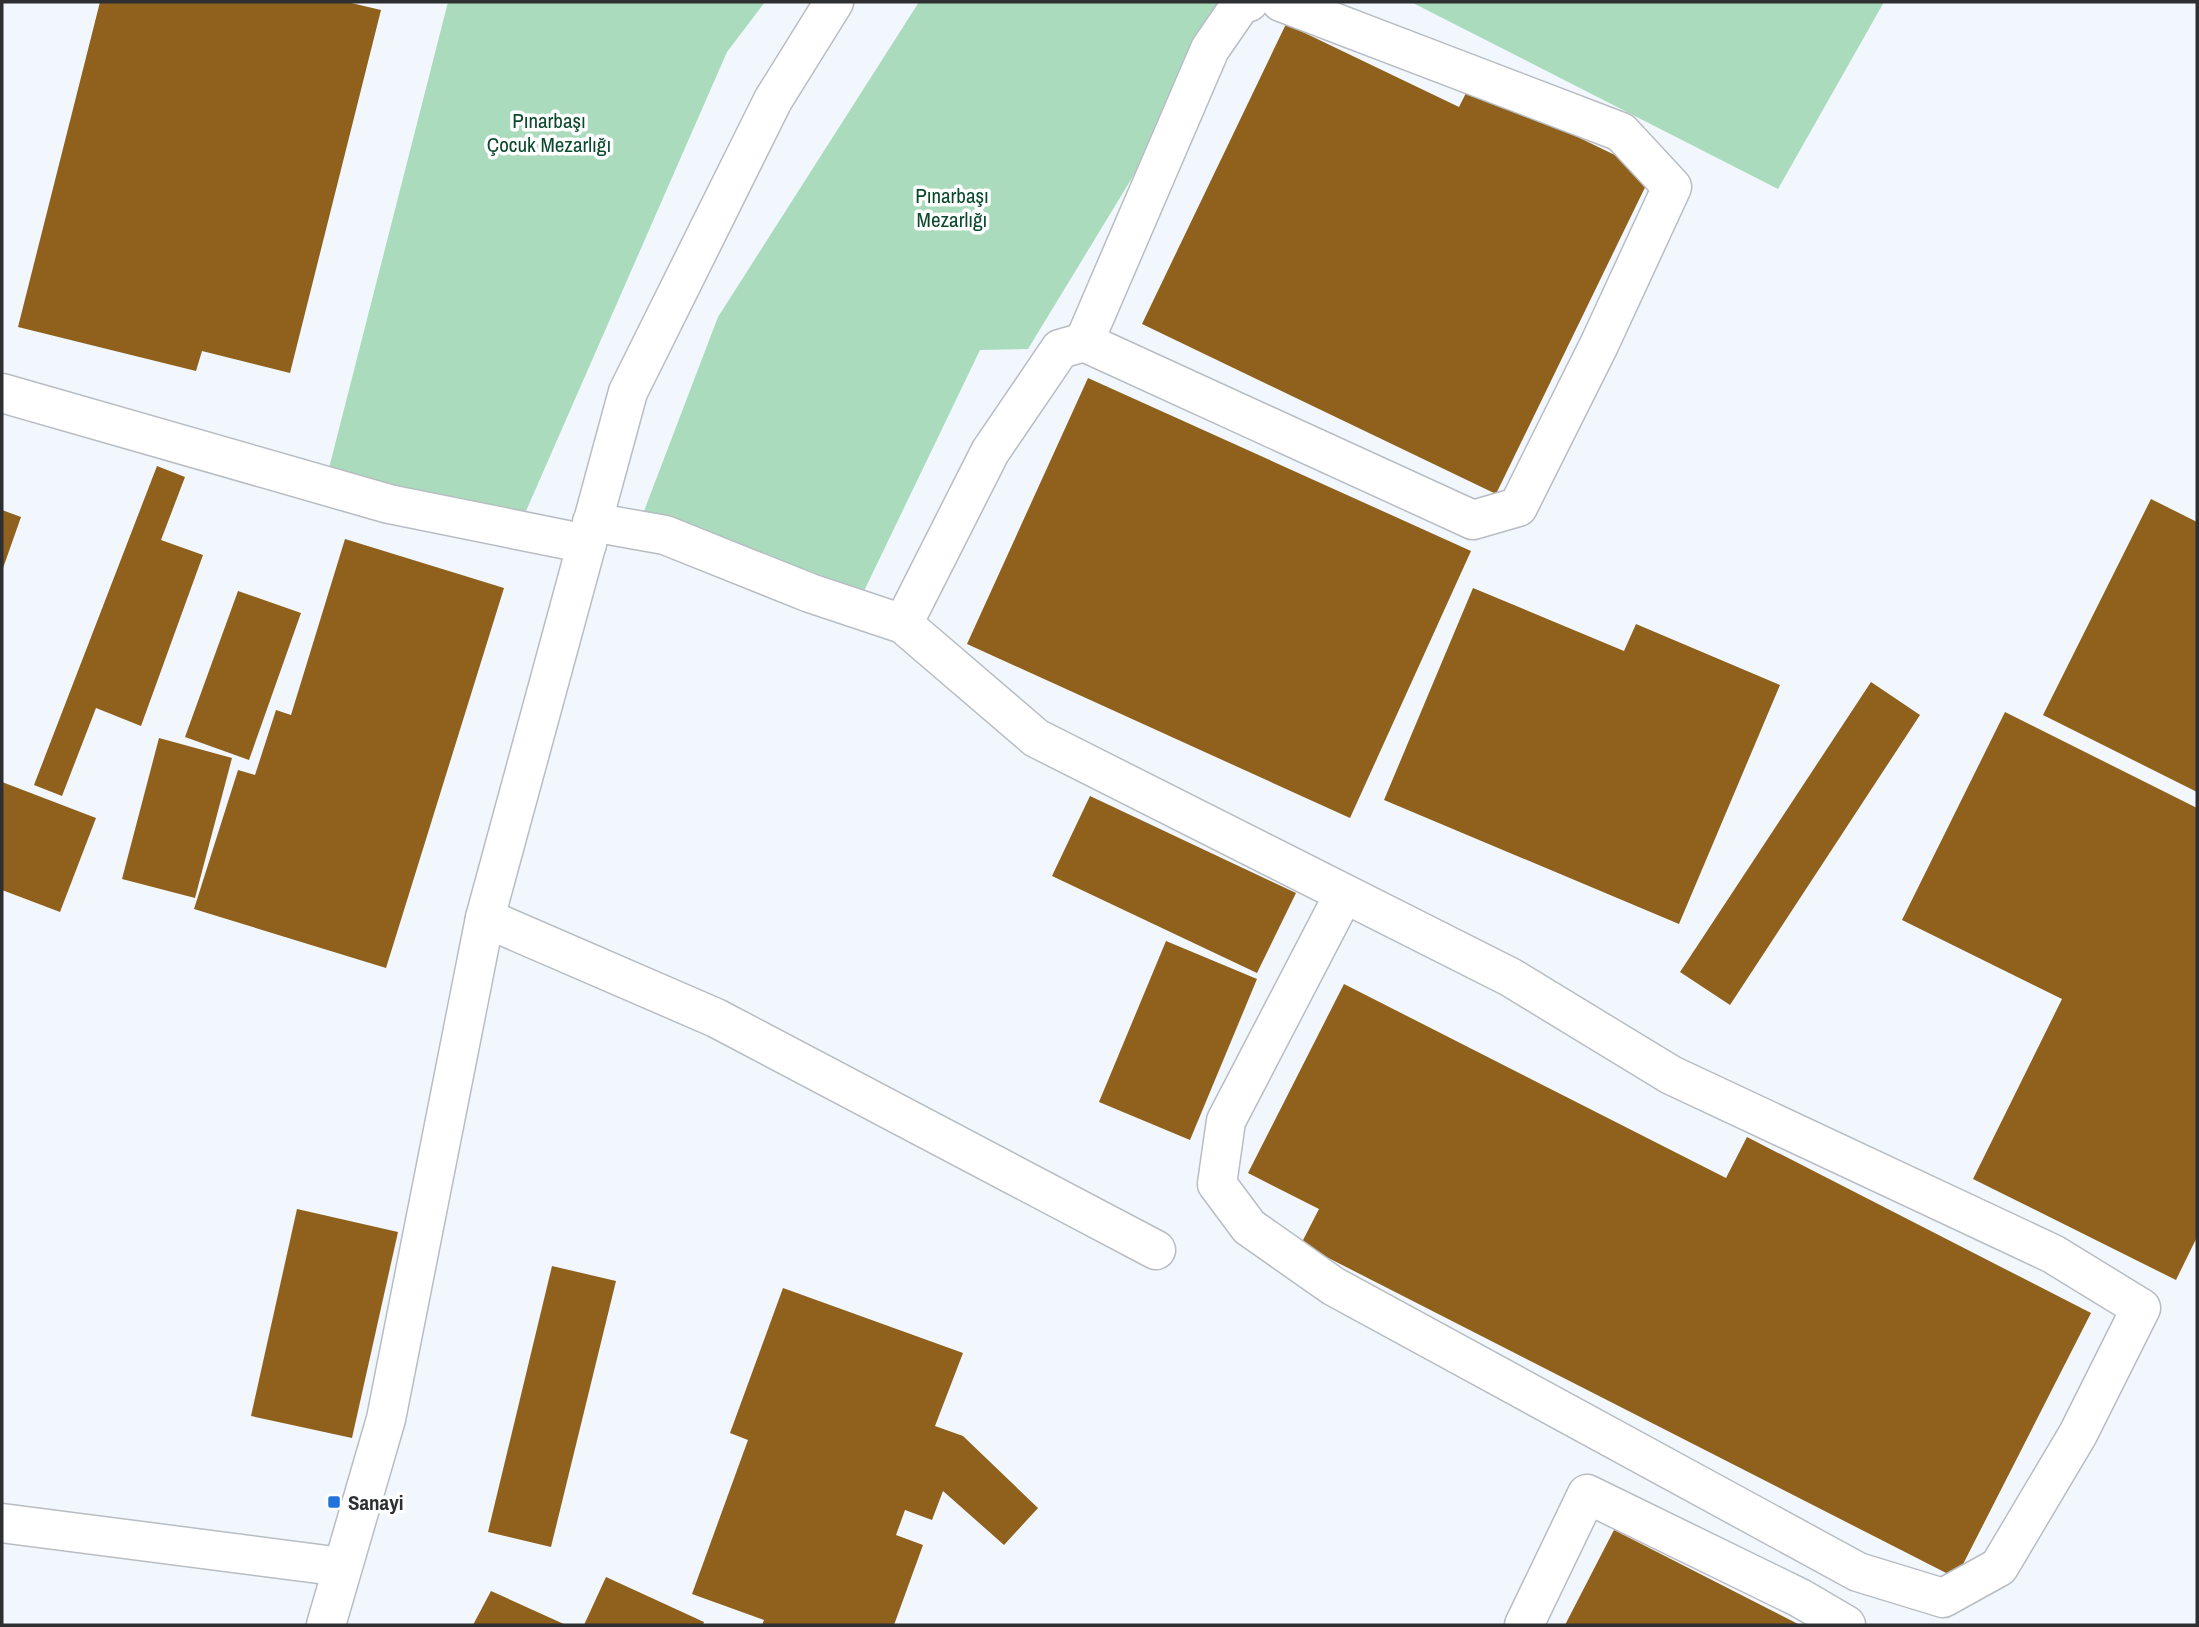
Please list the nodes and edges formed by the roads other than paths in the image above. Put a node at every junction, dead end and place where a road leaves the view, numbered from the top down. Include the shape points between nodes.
1 (834, 2) edge
2 (1249, 2) edge
3 (1281, 2) edge
4 (1084, 342) junction
5 (2, 393) edge
6 (589, 533) junction
7 (903, 624) junction
8 (1344, 894) junction
9 (485, 918) junction
10 (1156, 1250) dead end
11 (2, 1523) edge
12 (342, 1567) junction
13 (326, 1625) edge
14 (1524, 1625) edge
15 (1846, 1625) edge

1 - 6 street via 773,100 628,392
2 - 4 street via 1241,4 1210,49
3 - 4 street via 1620,132 1672,187 1600,345 1518,507 1474,520
4 - 7 street via 1060,349 989,452
5 - 6 street via 389,503
6 - 7 street via 665,535 810,593
6 - 9 street
7 - 8 street via 1036,738
8 - 8 street via 1510,977 1671,1075 2053,1254 2141,1308 2078,1434 1999,1567 1943,1598 1858,1572 1333,1286 1249,1227 1217,1184 1226,1121
9 - 10 street via 716,1018
9 - 12 street via 386,1419
11 - 12 street
12 - 13 street
14 - 15 street via 1587,1494

